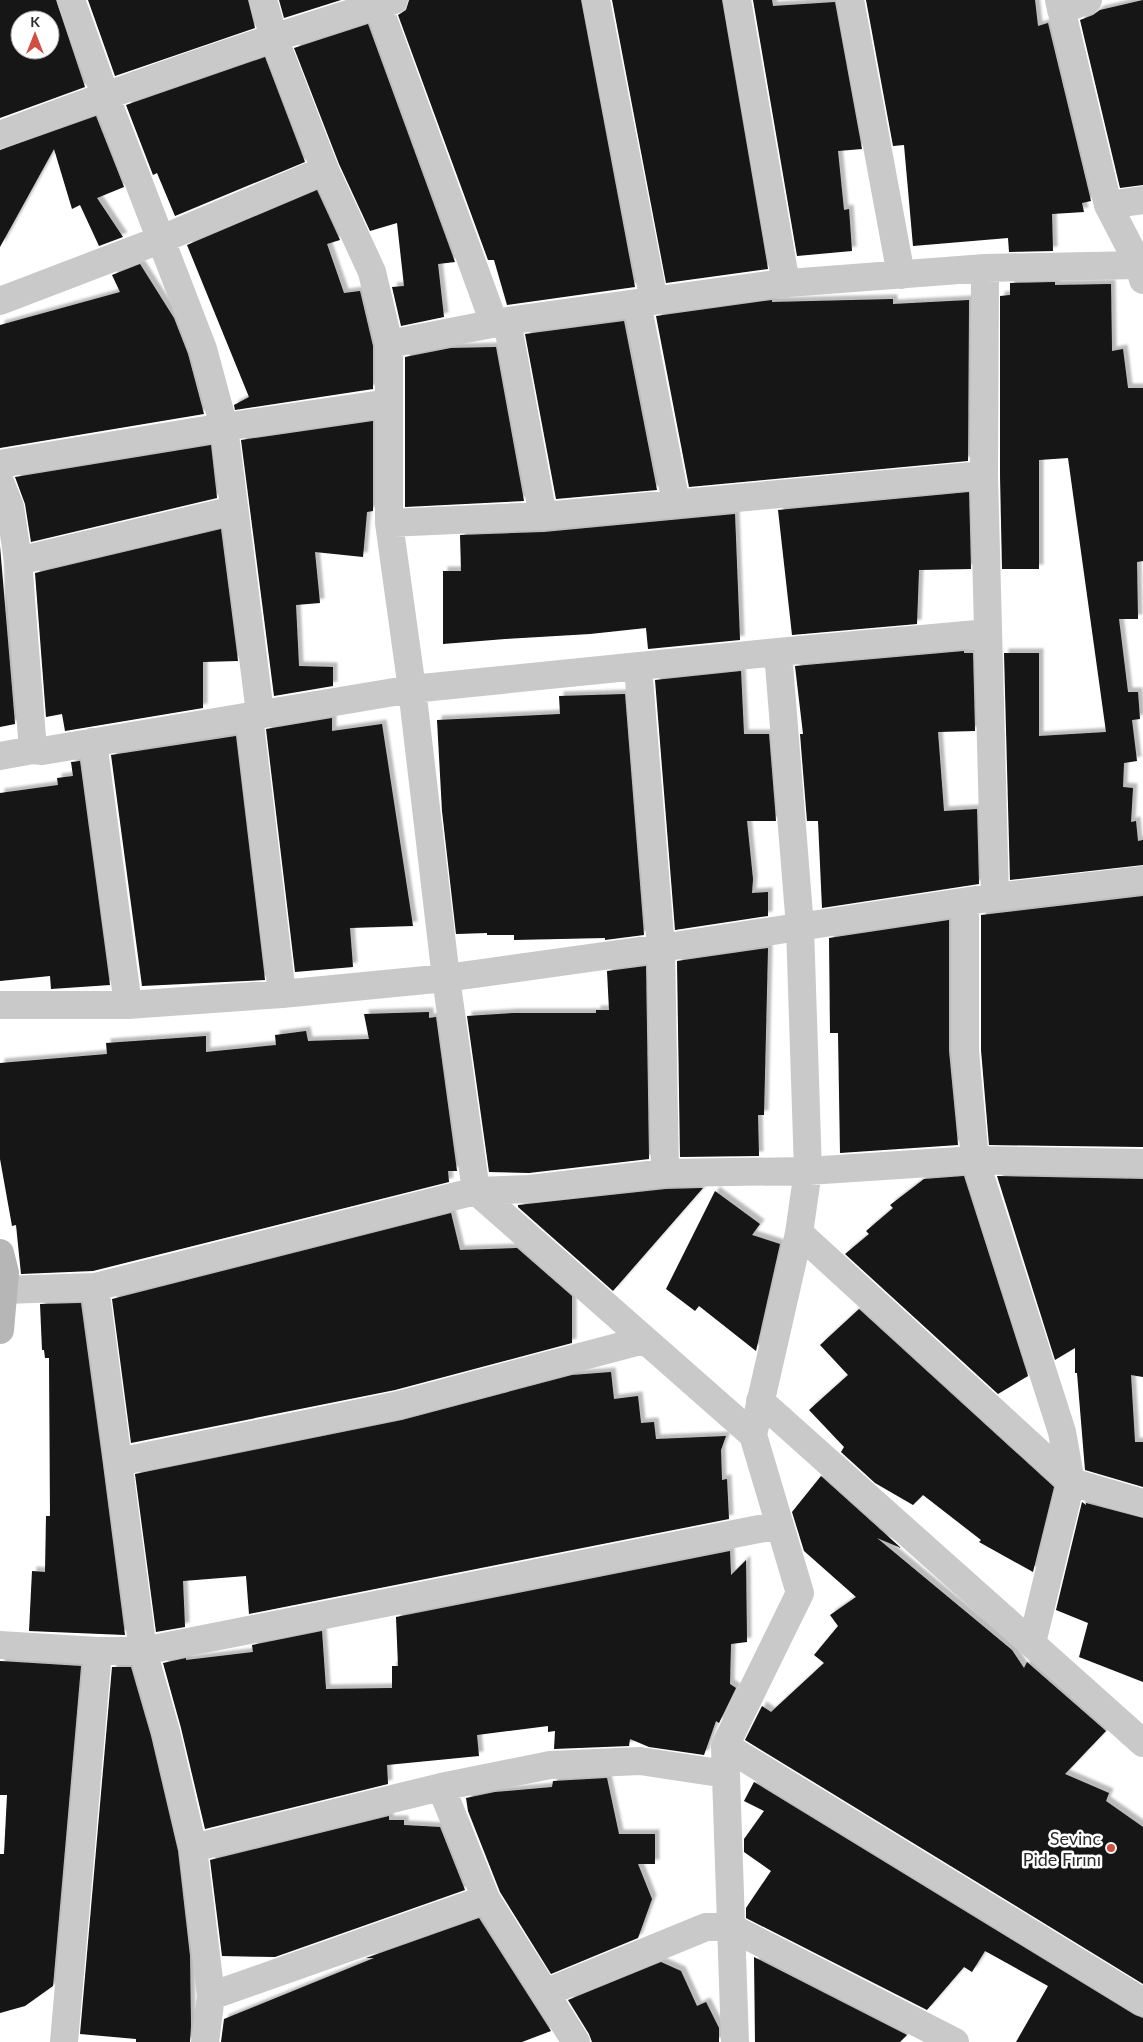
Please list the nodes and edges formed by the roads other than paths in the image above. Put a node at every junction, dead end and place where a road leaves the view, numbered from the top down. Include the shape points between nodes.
1 (71, 0) edge
2 (263, 0) edge
3 (596, 0) edge
4 (737, 0) edge
5 (850, 0) edge
6 (1088, 0) edge
7 (386, 2) edge
8 (1060, 5) edge
9 (274, 38) junction
10 (105, 95) junction
11 (0, 135) edge
12 (324, 170) junction
13 (1143, 200) edge
14 (1108, 206) junction
15 (162, 239) junction
16 (985, 268) junction
17 (1141, 272) edge
18 (901, 275) junction
19 (786, 284) junction
20 (0, 301) edge
21 (646, 302) junction
22 (500, 322) junction
23 (389, 344) junction
24 (389, 403) junction
25 (224, 427) junction
26 (0, 464) edge
27 (984, 475) junction
28 (0, 482) edge
29 (676, 504) junction
30 (234, 510) junction
31 (543, 516) junction
32 (389, 523) junction
33 (18, 561) junction
34 (988, 633) junction
35 (778, 652) junction
36 (638, 668) junction
37 (412, 690) junction
38 (254, 715) junction
39 (93, 742) junction
40 (33, 750) junction
41 (0, 756) edge
42 (1143, 880) edge
43 (995, 897) junction
44 (965, 902) junction
45 (800, 927) junction
46 (661, 948) junction
47 (446, 978) junction
48 (282, 994) junction
49 (0, 1005) edge
50 (128, 1005) junction
51 (975, 1160) junction
52 (1143, 1163) edge
53 (808, 1171) junction
54 (665, 1174) junction
55 (476, 1191) junction
56 (799, 1233) junction
57 (0, 1253) edge
58 (95, 1287) junction
59 (4, 1290) junction
60 (0, 1330) edge
61 (644, 1340) junction
62 (760, 1400) junction
63 (752, 1435) junction
64 (118, 1462) junction
65 (1071, 1482) junction
66 (1143, 1502) edge
67 (780, 1525) junction
68 (1032, 1643) junction
69 (0, 1644) edge
70 (98, 1651) junction
71 (143, 1651) junction
72 (1143, 1743) edge
73 (725, 1746) junction
74 (726, 1774) junction
75 (441, 1787) junction
76 (193, 1848) junction
77 (486, 1899) junction
78 (730, 1927) junction
79 (545, 1993) junction
80 (211, 1996) junction
81 (1143, 2002) edge
82 (568, 2040) edge
83 (64, 2042) edge
84 (205, 2042) edge
85 (735, 2042) edge
86 (955, 2042) edge

1 - 10 street
2 - 9 street
3 - 21 street
4 - 19 street
5 - 18 street
6 - 8 street
7 - 9 street
7 - 22 street
8 - 14 street
9 - 10 street
9 - 12 street
10 - 11 street
10 - 15 street
12 - 15 street
12 - 23 street via 372,272
13 - 14 street
14 - 17 street
15 - 20 street
15 - 25 street via 203,349
16 - 17 street
16 - 18 street
16 - 27 street
18 - 19 street
19 - 21 street
21 - 22 street
21 - 29 street
22 - 23 street
22 - 31 street
23 - 24 street
24 - 25 street
24 - 32 street
25 - 26 street
25 - 30 street
27 - 29 street
27 - 34 street
28 - 33 street via 10,507
29 - 31 street
30 - 33 street
30 - 38 street
31 - 32 street
32 - 37 street
33 - 40 street
34 - 35 street
34 - 43 street
35 - 36 street
35 - 45 street
36 - 37 street
36 - 46 street
37 - 38 street
37 - 47 street
38 - 39 street
38 - 48 street
39 - 40 street
39 - 50 street
40 - 41 street
42 - 43 street
43 - 44 street
44 - 45 street
44 - 51 street via 965,1050
45 - 46 street
45 - 53 street
46 - 47 street
46 - 54 street
47 - 48 street
47 - 55 street
48 - 50 street
49 - 50 street
51 - 52 street
51 - 53 street
51 - 65 street via 1062,1432
53 - 54 street
53 - 56 street
54 - 55 street via 530,1189
55 - 58 street
55 - 61 street
56 - 62 street
56 - 65 street
57 - 59 main road via 5,1273
58 - 59 street
58 - 64 street
59 - 60 main road
61 - 63 street
61 - 64 street via 399,1405
62 - 63 street
62 - 68 street
63 - 67 street
64 - 71 street
65 - 66 street
65 - 68 street
67 - 71 street
67 - 73 street via 800,1593
68 - 72 street
69 - 70 street
70 - 71 street
70 - 83 street
71 - 76 street
73 - 74 street
73 - 81 street
74 - 75 street via 640,1761 550,1765
74 - 78 street
75 - 76 street
75 - 77 street
76 - 80 street
77 - 79 street
77 - 80 street
78 - 79 street via 706,1927
78 - 85 street
78 - 86 street
79 - 82 street
80 - 84 street

